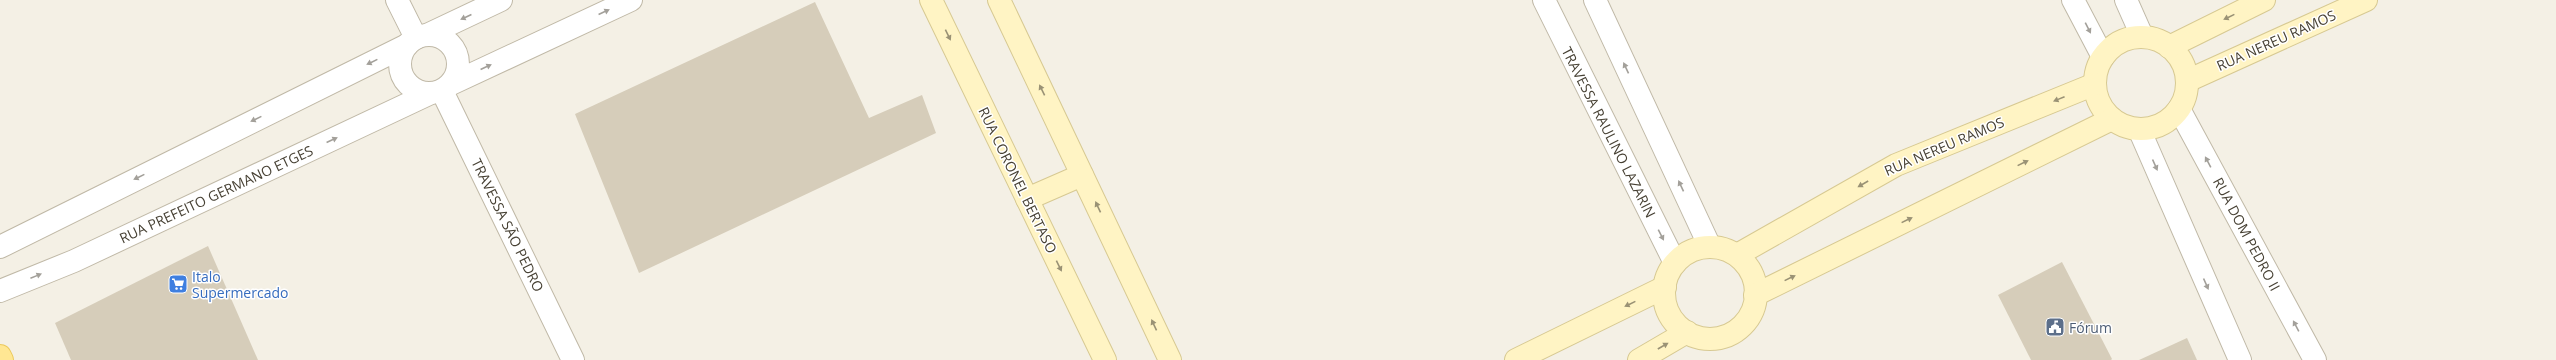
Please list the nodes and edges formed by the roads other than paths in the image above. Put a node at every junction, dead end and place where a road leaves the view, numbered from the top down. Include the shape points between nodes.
1 (398, 0) edge
2 (501, 0) edge
3 (631, 0) edge
4 (932, 0) edge
5 (999, 0) edge
6 (1544, 0) edge
7 (1594, 0) edge
8 (2073, 0) edge
9 (2126, 0) edge
10 (2264, 0) edge
11 (2366, 0) edge
12 (2142, 36) junction
13 (417, 39) junction
14 (2169, 46) junction
15 (2102, 57) junction
16 (2186, 81) junction
17 (2095, 84) junction
18 (441, 89) junction
19 (2179, 109) junction
20 (2112, 119) junction
21 (2139, 129) junction
22 (1082, 175) junction
23 (1027, 199) junction
24 (1710, 246) junction
25 (0, 247) edge
26 (1736, 255) junction
27 (1675, 263) junction
28 (1665, 287) junction
29 (0, 291) edge
30 (1755, 295) junction
31 (1687, 332) junction
32 (0, 356) edge
33 (2, 360) edge
34 (573, 360) edge
35 (1104, 360) edge
36 (1170, 360) edge
37 (1516, 360) edge
38 (1639, 360) edge
39 (2240, 360) edge
40 (2315, 360) edge

1 - 13 street
2 -> 13 street
18 -> 3 street, RUA PREFEITO GERMANO ETGES
4 -> 23 street, RUA CORONEL BERTASO
22 -> 5 street
6 -> 27 street, TRAVESSA RAULINO LAZARIN
24 -> 7 street
8 -> 15 street
9 - 12 street
10 -> 14 street
11 - 16 street, RUA NEREU RAMOS
12 - 14 street
12 - 15 street via 2114,45
13 - 18 street via 401,54 400,66 403,77 410,86 420,92
13 - 18 street via 439,37 449,42 456,51 459,63 457,74
13 -> 25 street
14 - 16 street via 2178,56
15 - 17 street via 2096,71
16 - 19 street via 2185,94
17 - 20 street via 2097,97
17 -> 26 street, RUA NEREU RAMOS via 1896,165
29 -> 18 street, RUA PREFEITO GERMANO ETGES via 74,261
18 - 34 street, TRAVESSA SÃO PEDRO
19 - 21 street via 2168,120 2154,127
40 -> 19 street, RUA DOM PEDRO II
20 - 21 street
30 -> 20 street
21 -> 39 street
22 - 23 street
36 -> 22 street
23 -> 35 street, RUA CORONEL BERTASO
24 - 26 street
24 - 27 street via 1697,248
26 - 30 street via 1747,266 1754,280
27 - 28 street via 1668,274
28 - 31 street via 1669,313
28 -> 37 street
30 - 31 street via 1752,311 1736,331 1712,338 1699,337
38 -> 31 street
32 - 33 main road

